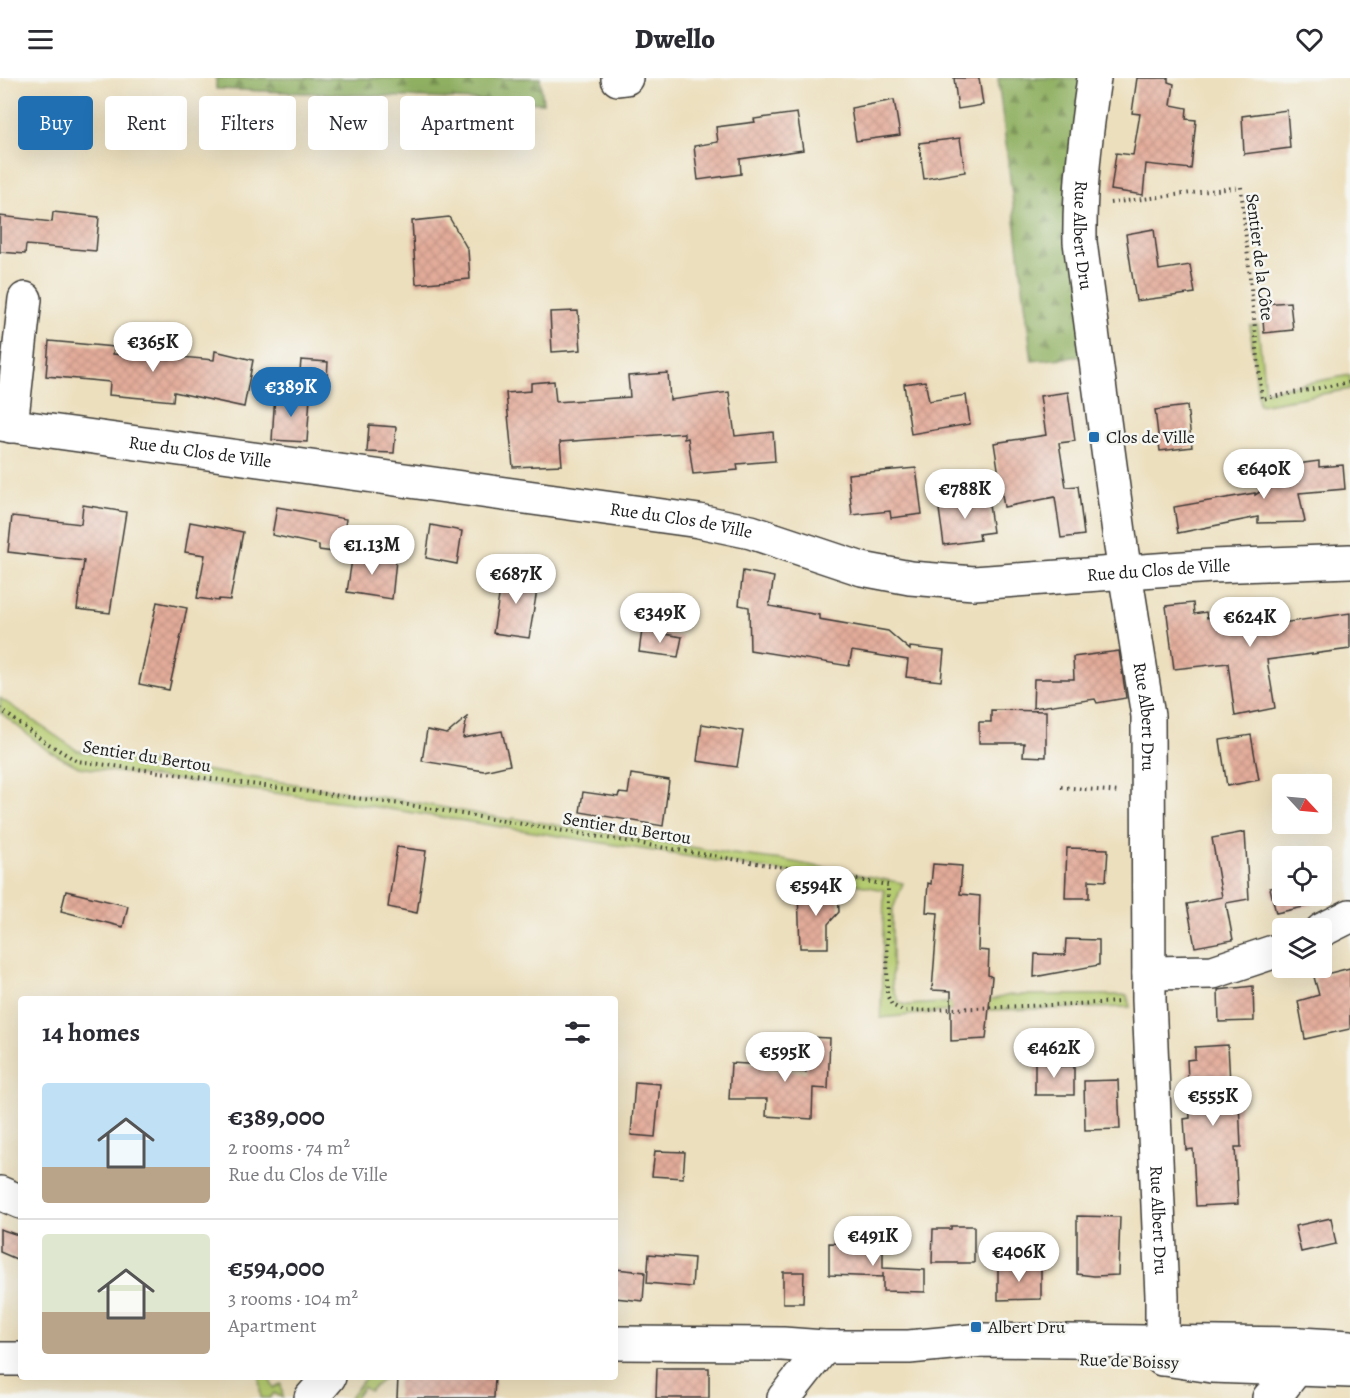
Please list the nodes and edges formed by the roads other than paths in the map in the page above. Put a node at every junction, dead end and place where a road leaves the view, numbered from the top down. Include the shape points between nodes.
1 (626, 78) edge
2 (1094, 78) edge
3 (618, 79) edge
4 (25, 299) dead end
5 (6, 425) edge
6 (1350, 561) edge
7 (1125, 573) junction
8 (1350, 916) edge
9 (1332, 925) edge
10 (1272, 952) edge
11 (1149, 987) junction
12 (0, 1193) edge
13 (18, 1201) edge
14 (618, 1343) edge
15 (824, 1347) junction
16 (1350, 1347) edge
17 (1162, 1350) junction
18 (1299, 1356) junction
19 (0, 1359) edge
20 (18, 1359) edge
21 (1248, 1369) edge
22 (1350, 1371) edge
23 (326, 1380) edge
24 (311, 1398) edge
25 (784, 1398) edge
26 (1269, 1398) edge

1 - 3 street
2 - 7 street, Rue Albert Dru via 1081,172 1080,242
4 - 5 street, Rue du Clos de Ville
5 - 7 street, Rue du Clos de Ville via 699,521 751,532 862,569 910,578 974,583
6 - 7 street, Rue du Clos de Ville
7 - 11 street, Rue Albert Dru via 1148,716
8 - 9 street
10 - 11 street
11 - 17 street, Rue Albert Dru
12 - 13 street
14 - 15 street, Rue de Boissy
15 - 17 street, Rue de Boissy via 909,1347 982,1340
15 - 25 street
16 - 18 street, Rue de Boissy
17 - 21 street, Rue de Boissy
18 - 21 street, Rue de Boissy
18 - 22 street, Rue de Boissy
18 - 26 street via 1276,1395
19 - 20 street
23 - 24 street

